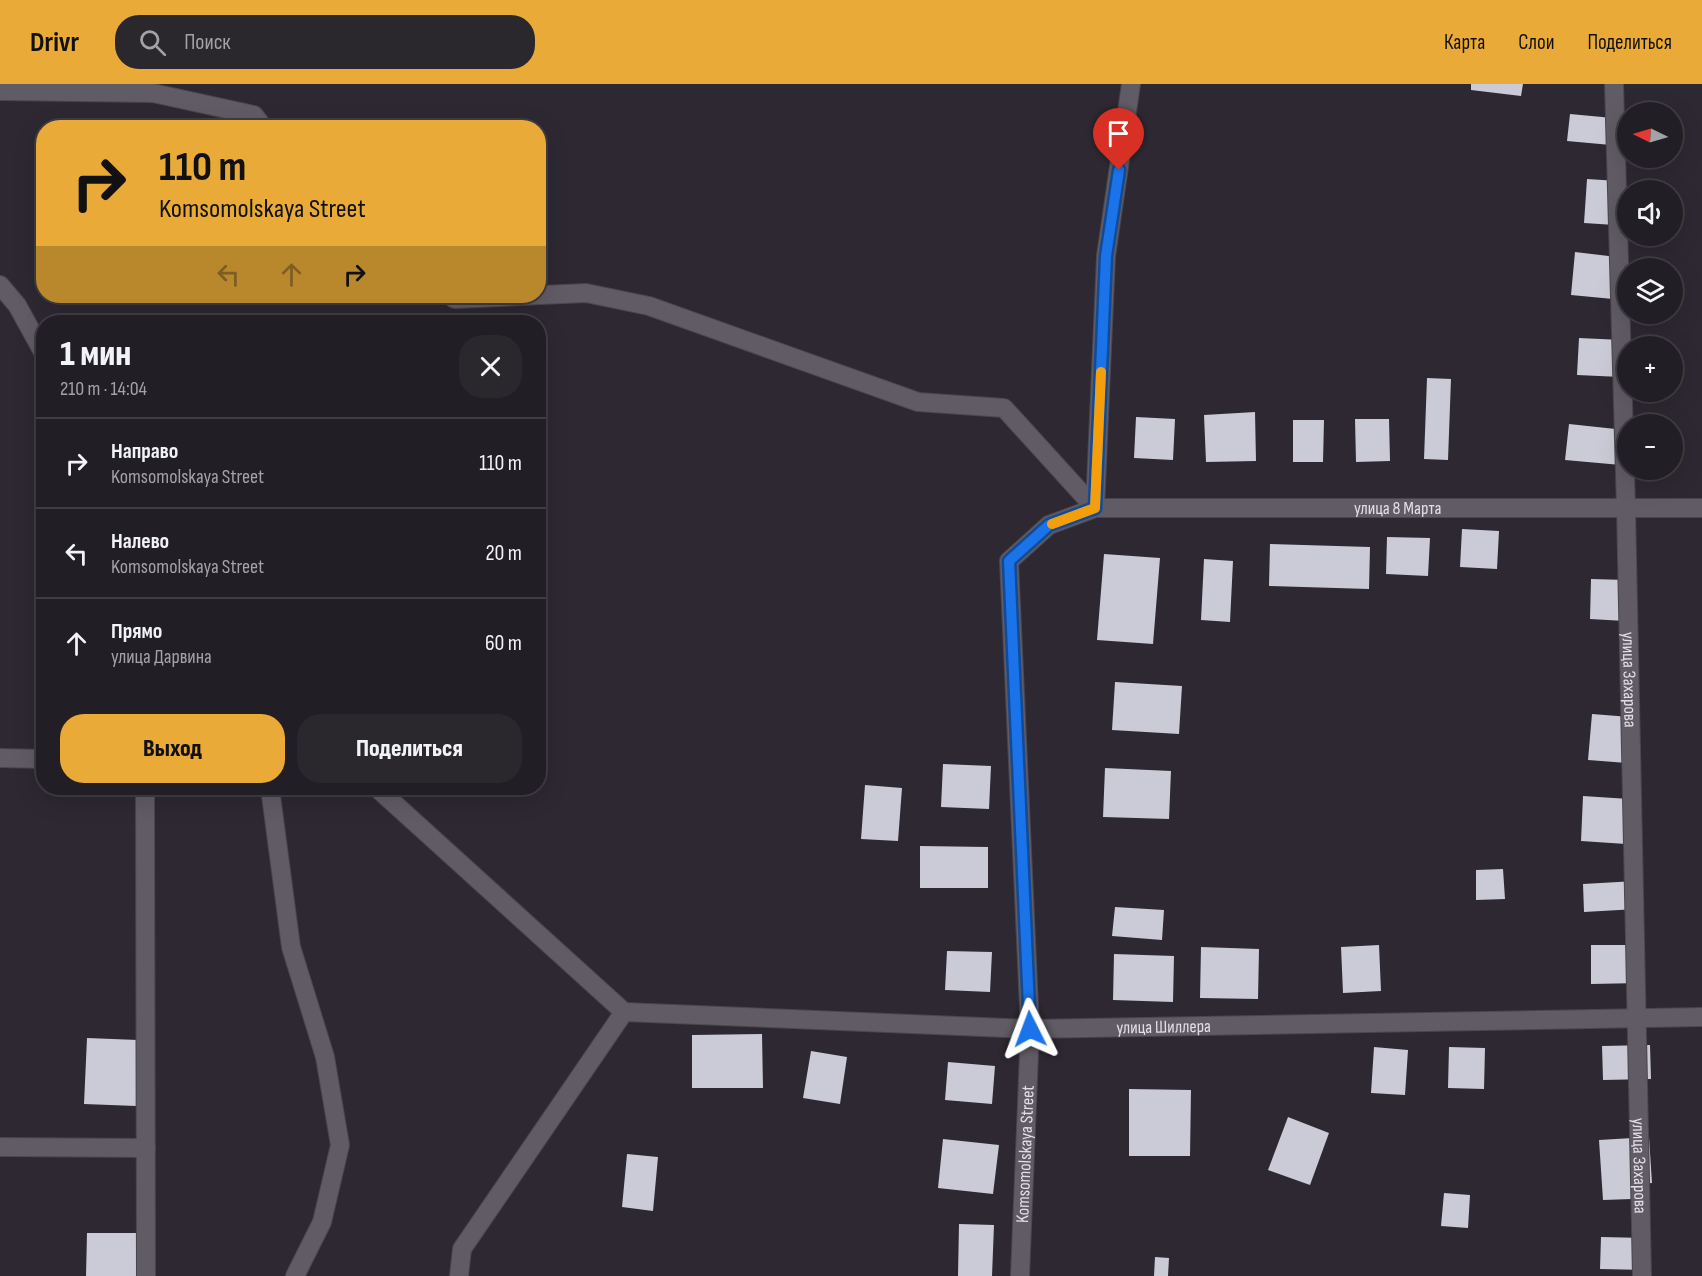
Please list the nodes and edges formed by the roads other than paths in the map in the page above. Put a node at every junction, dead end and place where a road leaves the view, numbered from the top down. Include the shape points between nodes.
1 (1131, 84) edge
2 (1614, 84) edge
3 (0, 91) edge
4 (258, 120) edge
5 (0, 285) edge
6 (546, 295) edge
7 (36, 339) edge
8 (1095, 508) junction
9 (1702, 508) edge
10 (1626, 509) junction
11 (0, 758) edge
12 (36, 759) edge
13 (145, 795) edge
14 (271, 795) edge
15 (385, 795) edge
16 (624, 1012) junction
17 (1702, 1017) edge
18 (1637, 1019) junction
19 (1030, 1029) junction
20 (0, 1147) edge
21 (146, 1148) junction
22 (146, 1276) edge
23 (295, 1276) edge
24 (459, 1276) edge
25 (1020, 1276) edge
26 (1642, 1276) edge

1 - 8 street via 1106,256
2 - 10 street, улица Захарова
3 - 4 street via 153,93 254,115
5 - 7 street via 17,305
6 - 8 street via 586,293 649,306 918,402 1004,408
8 - 10 street, улица 8 Марта
8 - 19 street, Komsomolskaya Street via 1049,525 1009,561
9 - 10 street, улица 8 Марта
10 - 18 street, улица Захарова
11 - 12 street
13 - 21 street
14 - 23 street via 291,947 325,1057 340,1144 322,1222
15 - 16 street
16 - 19 street, улица Шиллера
16 - 24 street via 462,1249
17 - 18 street, улица Шиллера
18 - 19 street, улица Шиллера
18 - 26 street, улица Захарова
19 - 25 street, Komsomolskaya Street
20 - 21 street
21 - 22 street

